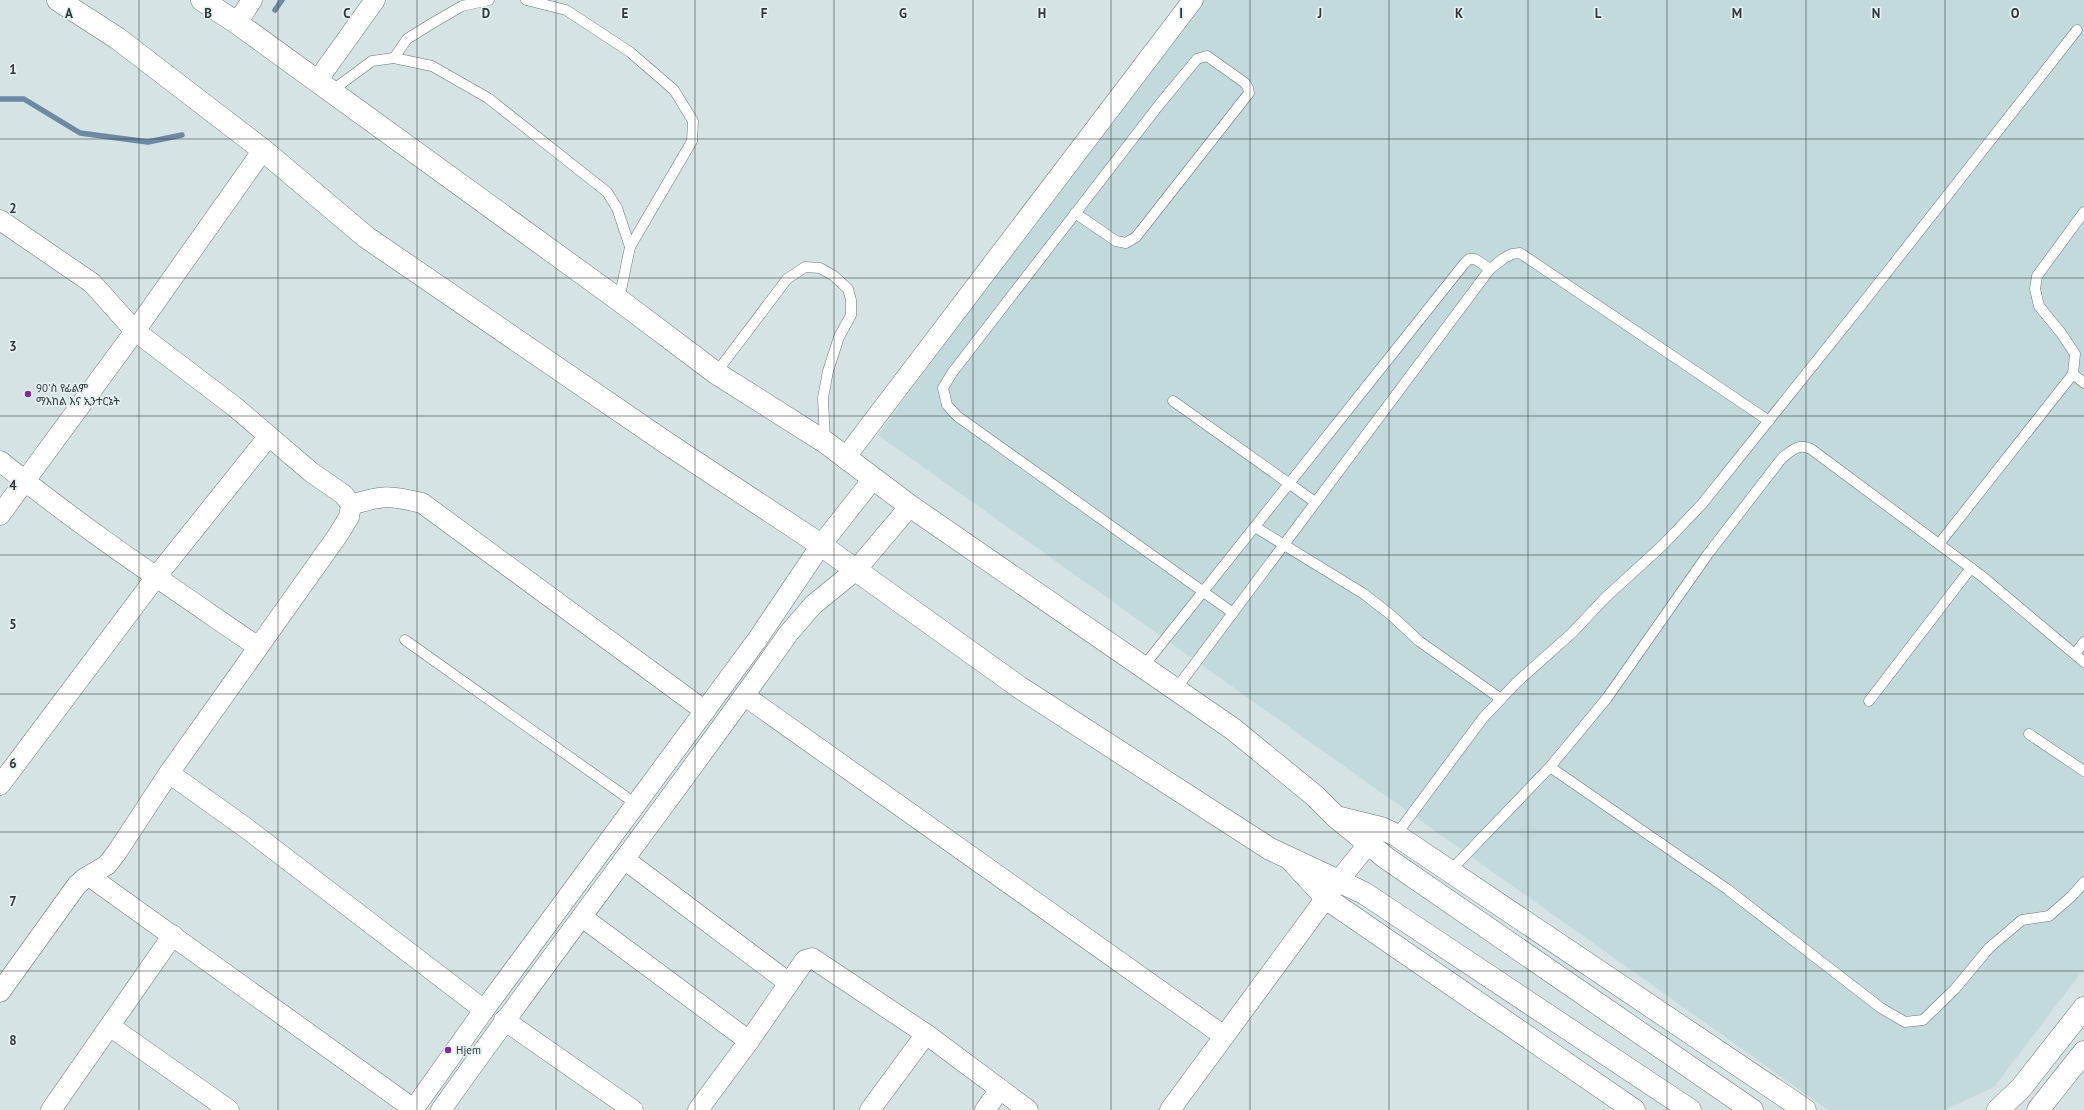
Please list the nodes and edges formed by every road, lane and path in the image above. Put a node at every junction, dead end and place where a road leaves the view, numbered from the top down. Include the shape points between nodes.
1 (58, 0) edge
2 (202, 0) edge
3 (252, 0) edge
4 (375, 0) edge
5 (489, 0) edge
6 (526, 0) edge
7 (1193, 0) edge
8 (237, 24) junction
9 (2077, 30) dead end
10 (394, 58) junction
11 (323, 87) junction
12 (263, 150) junction
13 (1075, 213) junction
14 (2083, 216) edge
15 (0, 220) edge
16 (630, 247) junction
17 (1490, 269) junction
18 (619, 300) junction
19 (135, 331) junction
20 (716, 373) junction
21 (2073, 374) junction
22 (2084, 383) edge
23 (1173, 401) dead end
24 (1769, 421) junction
25 (268, 437) junction
26 (825, 442) junction
27 (845, 458) junction
28 (0, 461) edge
29 (873, 479) junction
30 (25, 481) junction
31 (1290, 483) junction
32 (1315, 502) junction
33 (351, 504) junction
34 (910, 506) junction
35 (0, 515) edge
36 (1255, 527) junction
37 (1284, 544) junction
38 (1939, 544) junction
39 (821, 545) junction
40 (1971, 568) junction
41 (856, 570) junction
42 (156, 577) junction
43 (1204, 591) junction
44 (1232, 613) junction
45 (405, 640) dead end
46 (2084, 642) edge
47 (258, 647) junction
48 (2075, 654) junction
49 (2084, 662) edge
50 (1143, 667) junction
51 (1176, 689) junction
52 (745, 696) junction
53 (1501, 699) junction
54 (1869, 701) dead end
55 (705, 711) junction
56 (2029, 734) dead end
57 (1550, 767) junction
58 (2084, 771) edge
59 (170, 773) junction
60 (0, 786) edge
61 (636, 804) junction
62 (1382, 835) junction
63 (624, 858) junction
64 (1291, 860) junction
65 (1450, 871) junction
66 (89, 876) junction
67 (1339, 880) junction
68 (2084, 882) edge
69 (1327, 899) junction
70 (582, 917) junction
71 (173, 935) junction
72 (789, 983) junction
73 (0, 992) edge
74 (2084, 1008) edge
75 (484, 1010) junction
76 (504, 1020) junction
77 (111, 1027) junction
78 (926, 1034) junction
79 (1224, 1036) junction
80 (749, 1041) junction
81 (2084, 1052) edge
82 (1000, 1089) junction
83 (52, 1110) edge
84 (229, 1110) edge
85 (414, 1110) edge
86 (441, 1110) edge
87 (633, 1110) edge
88 (698, 1110) edge
89 (870, 1110) edge
90 (984, 1110) edge
91 (1028, 1110) edge
92 (1170, 1110) edge
93 (1634, 1110) edge
94 (1690, 1110) edge
95 (1752, 1110) edge
96 (1805, 1110) edge
97 (1998, 1110) edge
98 (2038, 1110) edge

1 - 12 main road via 117,38
2 - 8 main road
3 - 8 street
4 - 11 street
5 - 10 lane via 462,6 431,24 407,39
6 - 16 lane via 566,10 630,52 674,90 693,121 692,140
7 - 27 street
8 - 11 main road
9 - 24 lane
10 - 11 lane via 372,61
10 - 16 lane via 432,66 488,98 607,192 617,208
11 - 18 main road
12 - 19 street
12 - 39 main road via 366,237 668,444
13 - 13 lane via 1197,59 1207,56 1245,83 1249,93 1136,237 1126,243 1116,241
13 - 43 lane via 952,373 943,388 944,397 947,405 957,416
14 - 21 lane via 2037,276 2035,289 2039,306 2075,354
15 - 19 street via 92,283
16 - 18 lane
17 - 24 lane via 1508,256 1520,253
17 - 31 lane via 1475,259 1464,264
17 - 32 lane
18 - 20 main road
19 - 25 street via 235,407
19 - 30 street
20 - 26 main road
20 - 26 lane via 787,279 805,267 820,268 834,276 848,289 851,315 839,337 828,371 823,398
21 - 22 lane
21 - 38 lane
23 - 31 lane
24 - 53 lane via 1702,504 1663,545
25 - 33 street via 344,495
25 - 42 street
26 - 27 main road
27 - 29 main road
28 - 30 street
29 - 34 main road
29 - 39 street
30 - 35 street
30 - 42 street
31 - 32 lane
31 - 36 lane
32 - 37 lane
33 - 47 street via 348,517 338,535
33 - 55 street via 378,497 394,497 422,503
34 - 41 street
34 - 50 main road
36 - 37 lane
36 - 43 lane
37 - 44 lane
37 - 53 lane via 1364,594 1419,641
38 - 40 lane
38 - 57 lane via 1811,449 1805,446 1796,447 1782,458 1740,512 1607,698
39 - 41 main road
39 - 55 street
40 - 48 lane
40 - 54 lane
41 - 52 street via 813,605 788,634
41 - 64 main road via 1025,691
42 - 47 street
42 - 60 street
43 - 44 lane
43 - 50 lane
44 - 51 lane
45 - 61 lane
46 - 48 lane
47 - 59 street
48 - 49 lane
50 - 51 main road
51 - 62 main road via 1257,747 1336,817
52 - 63 street
52 - 79 street
53 - 62 lane
55 - 61 street
56 - 58 lane
57 - 65 lane
57 - 68 lane via 1727,889 1881,1008 1905,1022 1923,1020 1955,989 1990,948 2022,920 2049,916
59 - 66 street via 106,865
59 - 75 street
61 - 75 street
62 - 65 main road
62 - 67 street
62 - 95 main road via 1386,858
63 - 70 street
63 - 72 street
64 - 67 main road
64 - 69 main road
65 - 96 main road
66 - 71 street
66 - 73 street via 77,885 65,900
67 - 69 street
67 - 94 main road via 1364,893
69 - 79 street
69 - 93 main road
70 - 76 street
70 - 80 street
71 - 77 street
71 - 85 street
72 - 78 street via 804,960 812,958
72 - 80 street
74 - 97 main road via 2021,1088
75 - 85 street
76 - 86 street
76 - 87 street
77 - 83 street
77 - 84 street
78 - 82 street
78 - 89 street
79 - 92 street
80 - 88 street
81 - 98 main road
82 - 90 street
82 - 91 street

